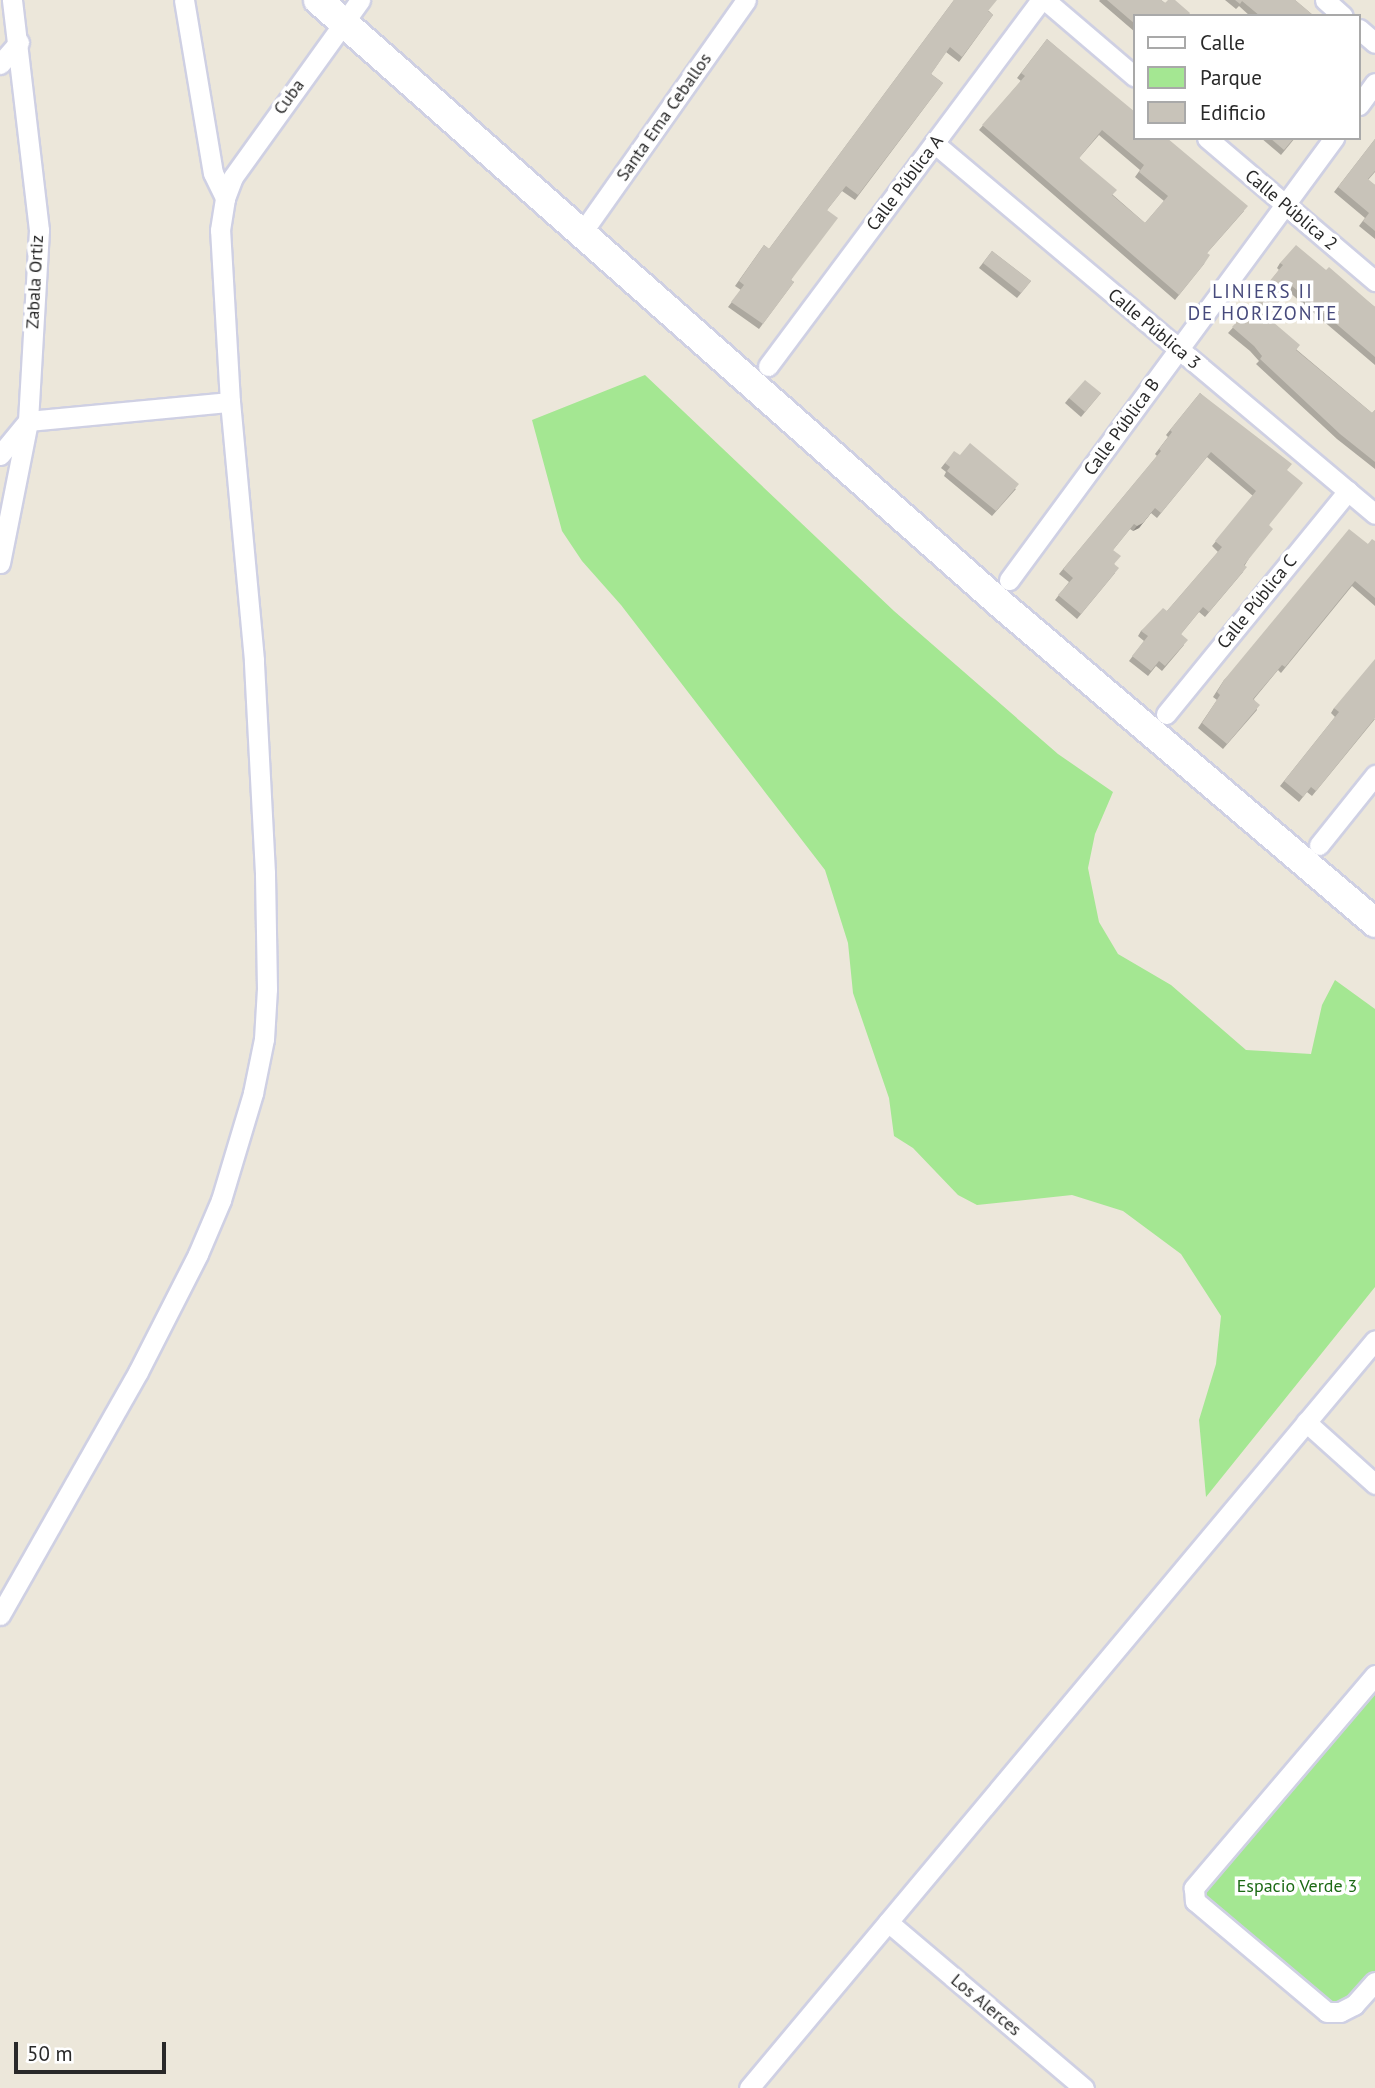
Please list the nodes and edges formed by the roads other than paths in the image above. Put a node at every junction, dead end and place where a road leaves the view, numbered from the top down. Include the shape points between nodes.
1 (12, 0) edge
2 (184, 0) edge
3 (318, 0) edge
4 (360, 0) edge
5 (746, 0) edge
6 (1043, 0) edge
7 (1325, 0) edge
8 (1341, 14) edge
9 (344, 23) junction
10 (1361, 32) edge
11 (19, 42) junction
12 (1375, 43) edge
13 (0, 64) edge
14 (1134, 76) edge
15 (1375, 83) edge
16 (1361, 101) edge
17 (1209, 140) edge
18 (1333, 140) edge
19 (934, 143) junction
20 (225, 198) junction
21 (1285, 205) junction
22 (581, 234) junction
23 (1375, 281) edge
24 (1179, 349) junction
25 (768, 366) dead end
26 (230, 402) junction
27 (28, 421) junction
28 (0, 456) edge
29 (1348, 491) junction
30 (1375, 514) edge
31 (0, 563) edge
32 (1009, 580) dead end
33 (1166, 714) dead end
34 (1375, 775) edge
35 (1319, 845) dead end
36 (1375, 923) edge
37 (1375, 1340) edge
38 (1306, 1422) junction
39 (1375, 1485) edge
40 (0, 1615) edge
41 (1375, 1675) edge
42 (887, 1923) junction
43 (1375, 1982) edge
44 (749, 2088) edge
45 (1084, 2088) edge

1 - 11 street, Zabala Ortiz
2 - 20 street via 213,173
3 - 9 street
4 - 9 street, Cuba
5 - 22 street, Santa Ema Ceballos
6 - 14 street
6 - 19 street, Calle Pública A
7 - 8 street
9 - 20 street, Cuba via 246,157
9 - 22 street
10 - 12 street
11 - 13 street
11 - 27 street, Zabala Ortiz via 39,230
15 - 16 street
17 - 21 street, Calle Pública 2
18 - 21 street, Calle Pública B
19 - 24 street, Calle Pública 3
19 - 25 street, Calle Pública A
20 - 26 street via 220,230
21 - 23 street, Calle Pública 2
21 - 24 street, Calle Pública B
22 - 36 street via 1003,606
24 - 29 street, Calle Pública 3
24 - 32 street, Calle Pública B
26 - 27 street
26 - 40 street via 261,782 267,989 264,1039 239,1146 198,1254 138,1372
27 - 28 street
27 - 31 street, Zabala Ortiz
29 - 30 street, Calle Pública 3
29 - 33 street, Calle Pública C
34 - 35 street
37 - 38 street
38 - 39 street
38 - 42 street
41 - 43 street via 1194,1888 1195,1901 1327,2012 1354,2005
42 - 44 street
42 - 45 street, Los Alerces

